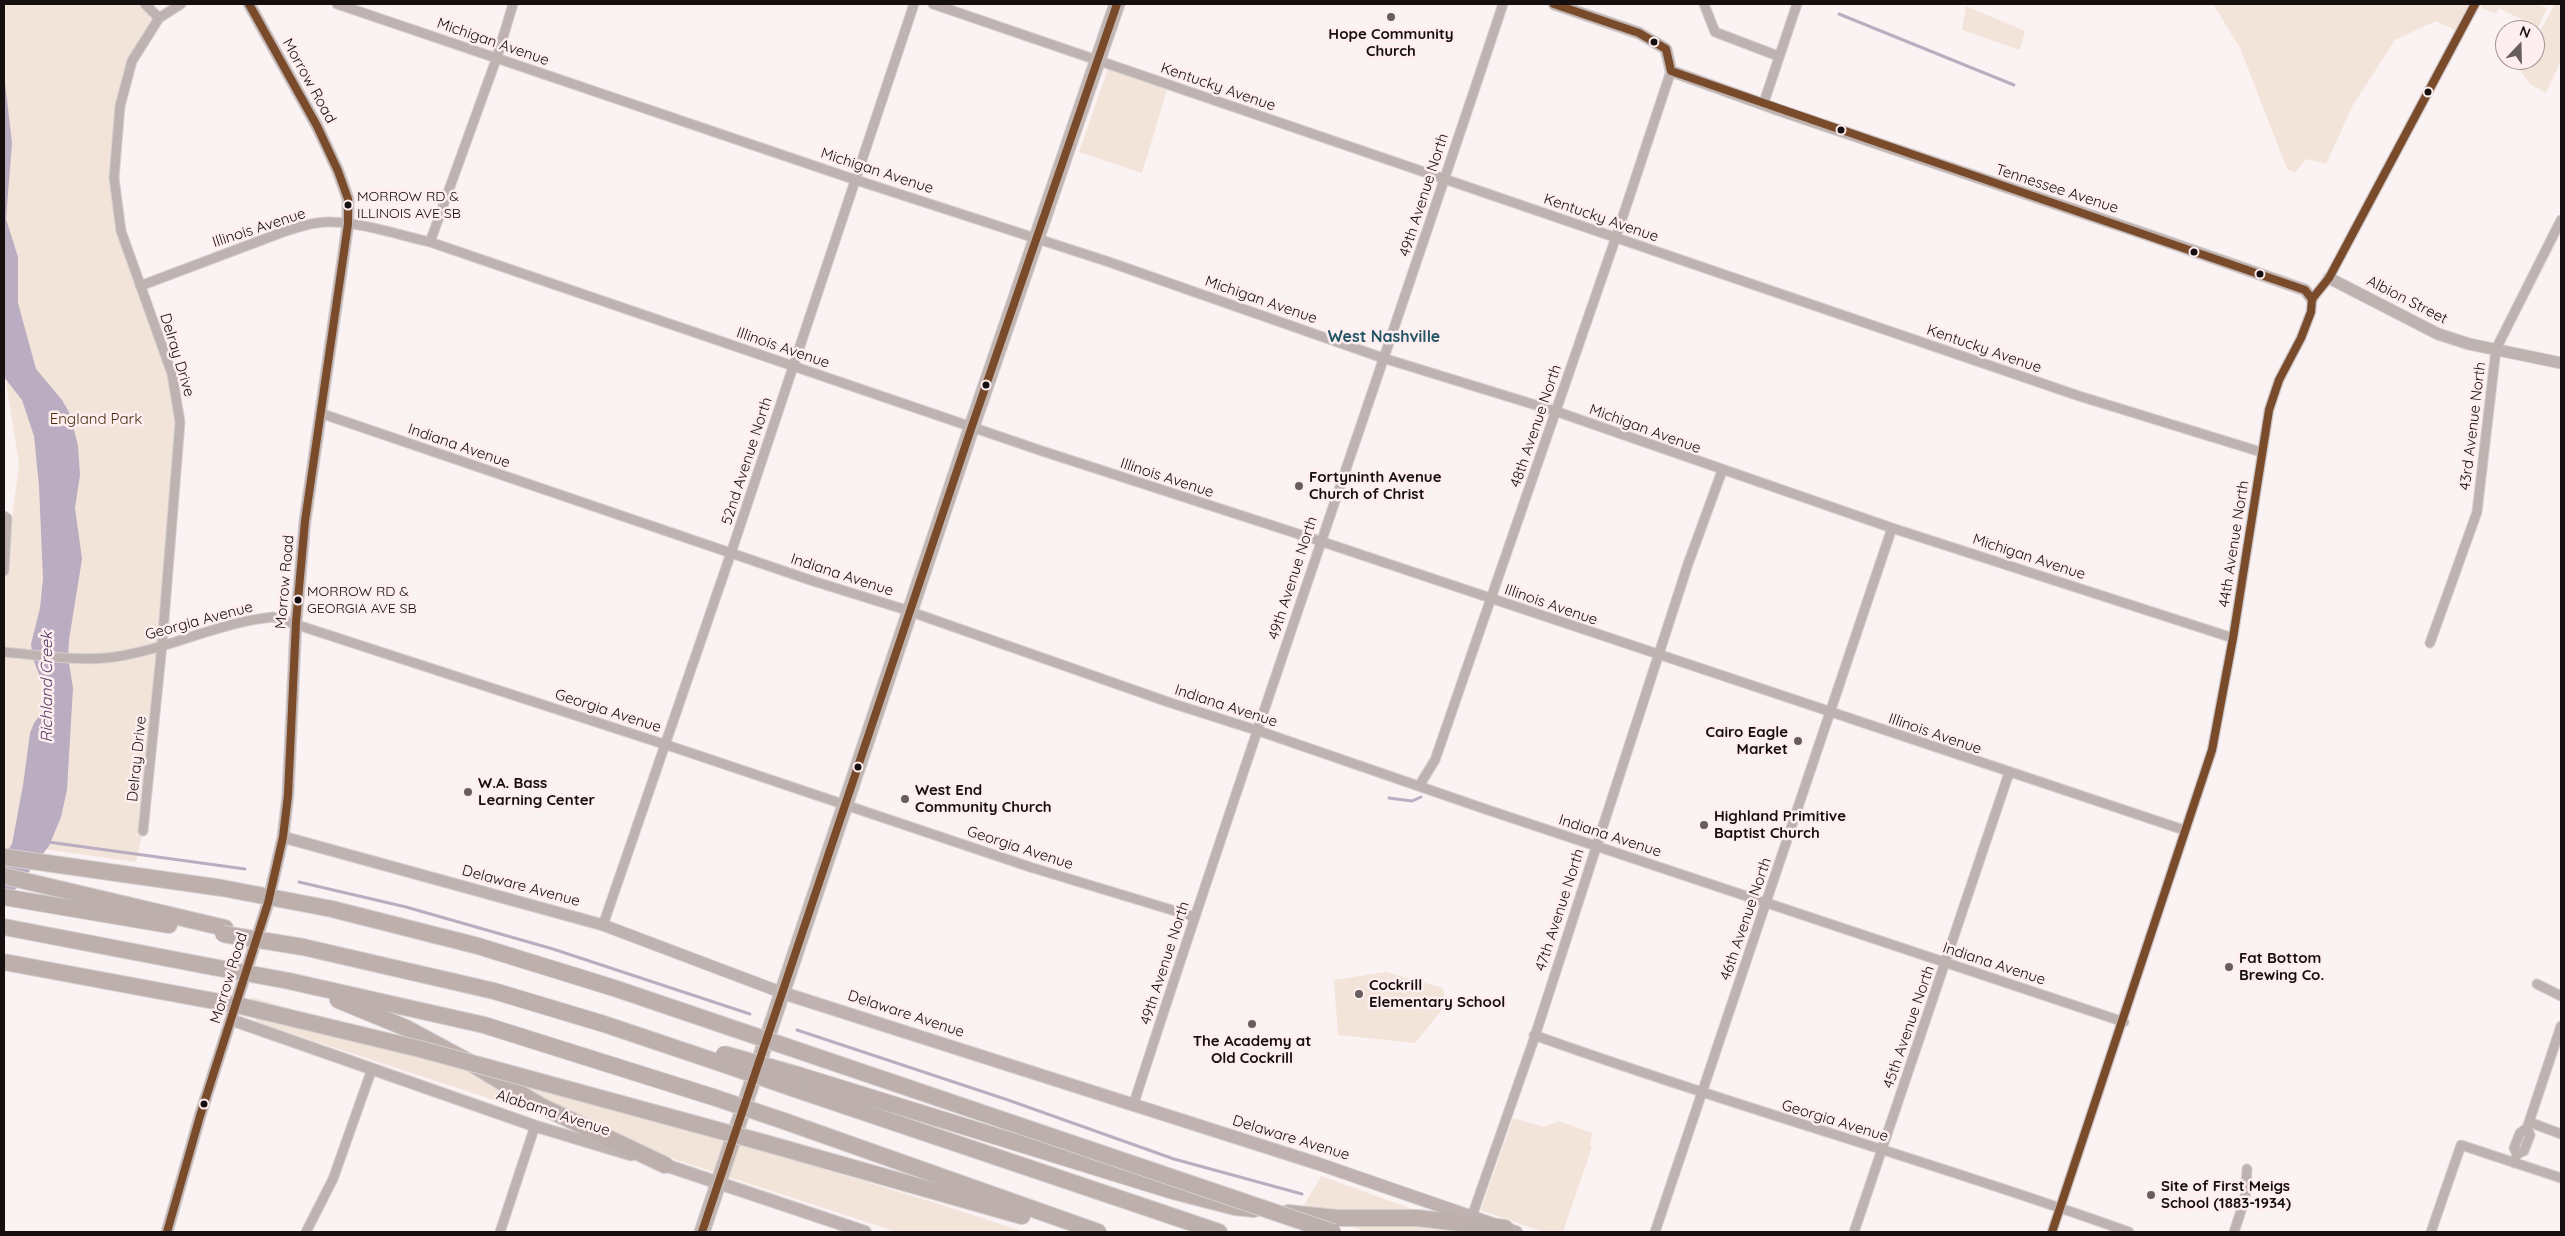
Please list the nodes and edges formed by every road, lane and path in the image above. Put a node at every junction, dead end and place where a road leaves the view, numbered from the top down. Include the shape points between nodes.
1 (145, 4) edge
2 (181, 4) edge
3 (249, 4) edge
4 (337, 4) edge
5 (513, 4) edge
6 (914, 4) edge
7 (933, 4) edge
8 (1117, 4) edge
9 (1502, 4) edge
10 (1554, 4) edge
11 (1704, 4) edge
12 (1797, 4) edge
13 (2475, 4) edge
14 (159, 18) junction
15 (1778, 56) junction
16 (497, 57) junction
17 (1098, 60) junction
18 (1671, 71) junction
19 (1763, 105) junction
20 (1444, 178) junction
21 (856, 180) junction
22 (2561, 220) edge
23 (348, 224) junction
24 (1616, 237) junction
25 (1038, 238) junction
26 (430, 242) junction
27 (2329, 278) junction
28 (140, 286) junction
29 (2312, 299) junction
30 (2496, 349) junction
31 (1383, 358) junction
32 (2561, 363) edge
33 (793, 365) junction
34 (1555, 411) junction
35 (320, 413) junction
36 (972, 426) junction
37 (2262, 452) junction
38 (1722, 471) junction
39 (5, 517) edge
40 (1892, 528) junction
41 (1320, 541) junction
42 (731, 553) junction
43 (4, 571) edge
44 (1491, 599) junction
45 (910, 612) junction
46 (296, 622) junction
47 (2233, 638) junction
48 (2430, 643) dead end
49 (162, 645) junction
50 (8, 652) edge
51 (1658, 655) junction
52 (1829, 712) junction
53 (1259, 730) junction
54 (666, 744) junction
55 (2009, 773) junction
56 (1419, 786) junction
57 (846, 805) junction
58 (143, 830) dead end
59 (2184, 830) junction
60 (283, 838) junction
61 (1595, 845) junction
62 (4, 857) edge
63 (4, 876) edge
64 (4, 897) edge
65 (1766, 903) junction
66 (1195, 917) junction
67 (604, 925) junction
68 (4, 926) edge
69 (224, 931) junction
70 (4, 962) edge
71 (1946, 962) junction
72 (289, 981) junction
73 (2537, 984) dead end
74 (783, 992) junction
75 (2561, 996) edge
76 (232, 1020) junction
77 (2124, 1022) junction
78 (2561, 1026) edge
79 (1534, 1035) junction
80 (372, 1069) junction
81 (796, 1082) junction
82 (1702, 1093) junction
83 (1133, 1106) junction
84 (2528, 1125) junction
85 (535, 1126) junction
86 (2561, 1134) edge
87 (1883, 1150) junction
88 (2515, 1158) junction
89 (665, 1165) junction
90 (2247, 1169) dead end
91 (2561, 1178) edge
92 (718, 1182) junction
93 (2061, 1208) junction
94 (1472, 1216) junction
95 (1511, 1230) edge
96 (167, 1232) edge
97 (306, 1232) edge
98 (500, 1232) edge
99 (702, 1232) edge
100 (865, 1232) edge
101 (1084, 1232) edge
102 (1098, 1232) edge
103 (1218, 1232) edge
104 (1332, 1232) edge
105 (1655, 1232) edge
106 (1854, 1232) edge
107 (2052, 1232) edge
108 (2129, 1232) edge
109 (2234, 1232) edge
110 (2430, 1232) edge

1 - 14 street
2 - 14 street, Delray Drive
3 - 23 street, Morrow Road via 334,162 348,199
4 - 16 street, Michigan Avenue
5 - 16 street
6 - 21 street, 52nd Avenue North
7 - 17 street, Kentucky Avenue
8 - 17 main road
9 - 20 street, 49th Avenue North
10 - 18 street via 1639,33 1666,49
11 - 15 street via 1715,32
12 - 15 street
13 - 27 street, 44th Avenue North
14 - 28 street, Delray Drive via 132,61 117,125 116,204 123,239
15 - 19 street
16 - 21 street, Michigan Avenue
16 - 26 street
17 - 20 street, Kentucky Avenue
17 - 25 main road
18 - 19 street, Tennessee Avenue
18 - 24 street, 48th Avenue North
19 - 29 street, Tennessee Avenue via 2305,290
20 - 24 street, Kentucky Avenue
20 - 31 street, 49th Avenue North
21 - 25 street, Michigan Avenue
21 - 33 street, 52nd Avenue North
22 - 30 street, 43rd Avenue North
23 - 26 street, Illinois Avenue
23 - 28 street, Illinois Avenue via 331,222 283,232
23 - 35 street, Morrow Road
24 - 34 street, 48th Avenue North
24 - 37 street, Kentucky Avenue via 2079,396
25 - 31 street, Michigan Avenue
25 - 36 main road
26 - 33 street, Illinois Avenue
27 - 29 street, 44th Avenue North
27 - 30 street, Albion Street via 2438,334
28 - 49 street, Delray Drive via 172,374 180,422
29 - 37 street, 44th Avenue North via 2311,312 2301,338 2279,380 2269,410
30 - 32 street, Albion Street
30 - 48 street, 43rd Avenue North via 2477,512
31 - 34 street, Michigan Avenue
31 - 41 street, 49th Avenue North
33 - 36 street, Illinois Avenue
33 - 42 street, 52nd Avenue North
34 - 38 street, Michigan Avenue
34 - 44 street, 48th Avenue North
35 - 42 street, Indiana Avenue
35 - 46 street, Morrow Road via 305,520
36 - 41 street, Illinois Avenue
36 - 45 main road
37 - 47 street, 44th Avenue North
38 - 40 street, Michigan Avenue
38 - 51 street, 47th Avenue North
39 - 43 street
40 - 47 street, Michigan Avenue
40 - 52 street, 46th Avenue North
41 - 44 street, Illinois Avenue
41 - 53 street, 49th Avenue North
42 - 45 street, Indiana Avenue
42 - 54 street, 52nd Avenue North
44 - 51 street, Illinois Avenue
44 - 56 street, 48th Avenue North via 1435,760
45 - 53 street, Indiana Avenue via 1159,699
45 - 57 main road
46 - 49 street, Georgia Avenue via 273,617 251,619
46 - 54 street, Georgia Avenue
46 - 60 street, Morrow Road via 292,743
47 - 59 street, 44th Avenue North via 2212,750
49 - 50 street, Georgia Avenue via 116,657 93,659
49 - 58 street, Delray Drive
51 - 52 street, Illinois Avenue
51 - 61 street, 47th Avenue North
52 - 55 street, Illinois Avenue
52 - 65 street, 46th Avenue North
53 - 56 street, Indiana Avenue
53 - 66 street, 49th Avenue North
54 - 57 street, Georgia Avenue
54 - 67 street, 52nd Avenue North
55 - 59 street, Illinois Avenue
55 - 71 street, 45th Avenue North
56 - 61 street, Indiana Avenue
57 - 66 street, Georgia Avenue via 1030,867
57 - 74 main road
59 - 77 street, 44th Avenue North
60 - 67 street, Delaware Avenue
60 - 76 street, Morrow Road via 268,904
61 - 65 street, Indiana Avenue
61 - 79 street, 47th Avenue North
62 - 104 highway, bridge via 277,898 478,946 614,988
63 - 69 highway
64 - 69 highway
65 - 71 street, Indiana Avenue
65 - 82 street, 46th Avenue North
66 - 83 street, 49th Avenue North
67 - 74 street, Delaware Avenue
68 - 72 highway, bridge
69 - 81 highway, bridge via 494,991
70 - 101 highway, bridge via 241,1006 420,1049
71 - 77 street, Indiana Avenue
71 - 87 street, 45th Avenue North
72 - 89 highway via 406,1028 541,1106
72 - 102 highway, bridge via 484,1025 714,1097
73 - 75 street
74 - 83 main road, Delaware Avenue
74 - 92 main road
76 - 80 street, Alabama Avenue
76 - 96 street, Morrow Road
77 - 93 street, 44th Avenue North
78 - 84 street
79 - 82 street, Georgia Avenue
79 - 94 street, 47th Avenue North
80 - 85 street, Alabama Avenue
80 - 97 street via 333,1180
81 - 95 highway via 1235,1207 1336,1218 1417,1218
81 - 103 highway
82 - 87 street, Georgia Avenue
82 - 105 street, 46th Avenue North
83 - 94 main road, Delaware Avenue via 1306,1159
84 - 86 street
84 - 88 street via 2520,1133 2514,1148
85 - 89 street, Alabama Avenue
85 - 98 street
87 - 93 street, Georgia Avenue
87 - 106 street, 45th Avenue North
88 - 91 street
88 - 110 street via 2461,1145
89 - 92 main road, Alabama Avenue
90 - 109 street via 2245,1199
92 - 99 main road
92 - 100 main road, Alabama Avenue
93 - 107 street, 44th Avenue North
93 - 108 street, Georgia Avenue
94 - 95 main road, Delaware Avenue

